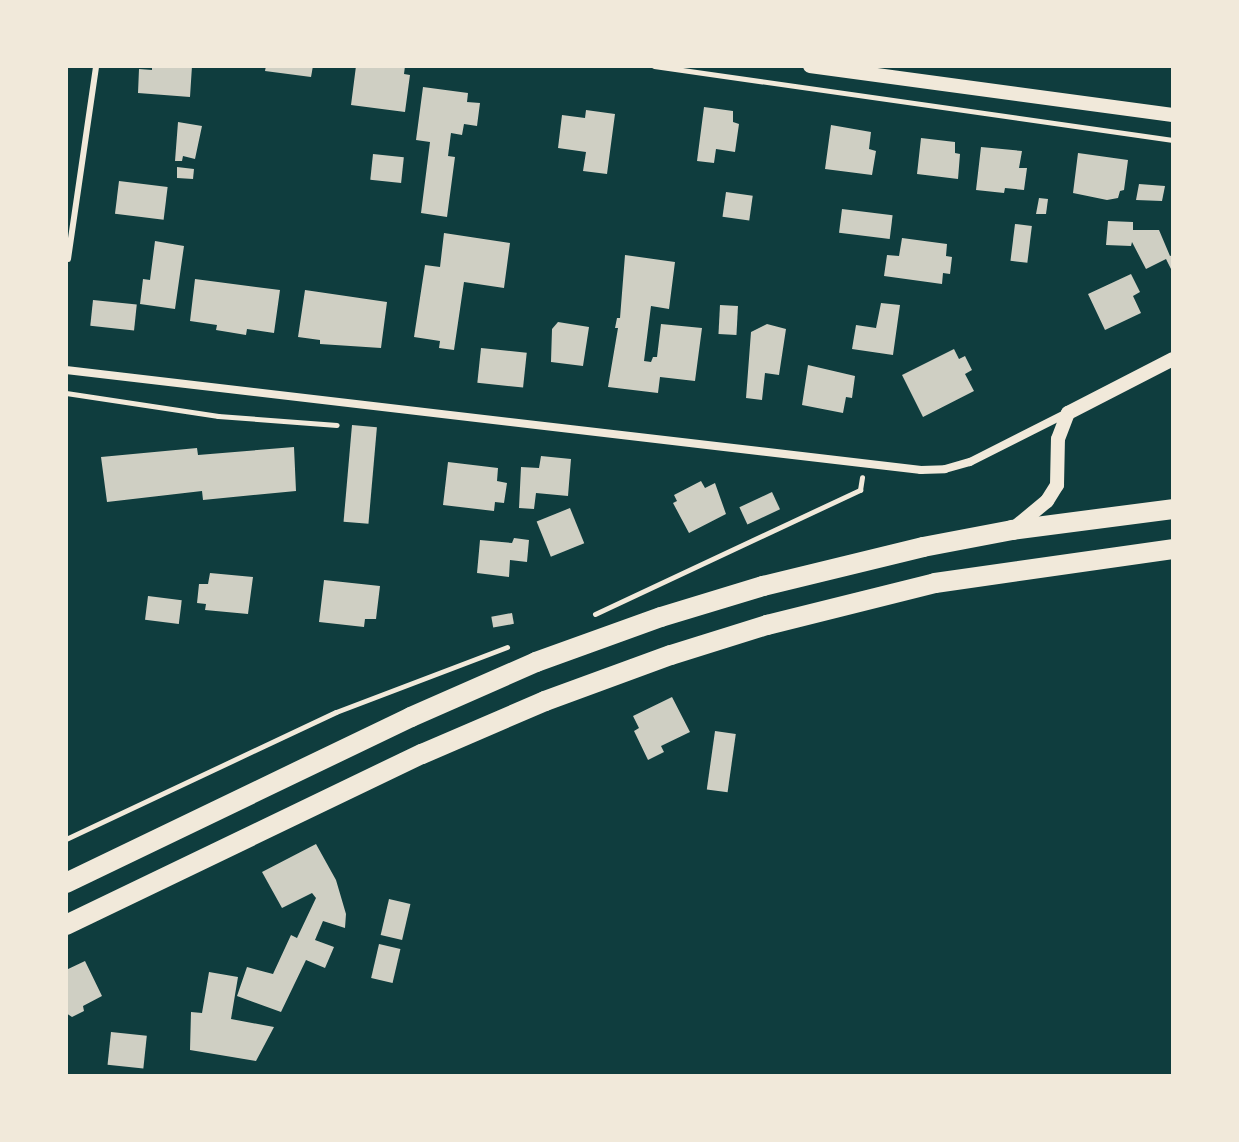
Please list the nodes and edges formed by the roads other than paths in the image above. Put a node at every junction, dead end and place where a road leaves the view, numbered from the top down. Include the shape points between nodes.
1 (96, 66) edge
2 (810, 66) edge
3 (1173, 115) edge
4 (68, 259) dead end
5 (1173, 359) edge
6 (66, 370) edge
7 (1068, 413) junction
8 (1173, 509) edge
9 (1012, 530) junction
10 (1173, 549) edge
11 (66, 883) edge
12 (66, 925) edge

1 - 4 lane
2 - 3 street
5 - 7 street
6 - 7 street via 921,470 957,466
7 - 9 street via 1058,439 1057,485 1047,501
8 - 9 main road
9 - 11 main road via 763,586 536,662
10 - 12 main road via 935,583 767,625 545,701 315,803

